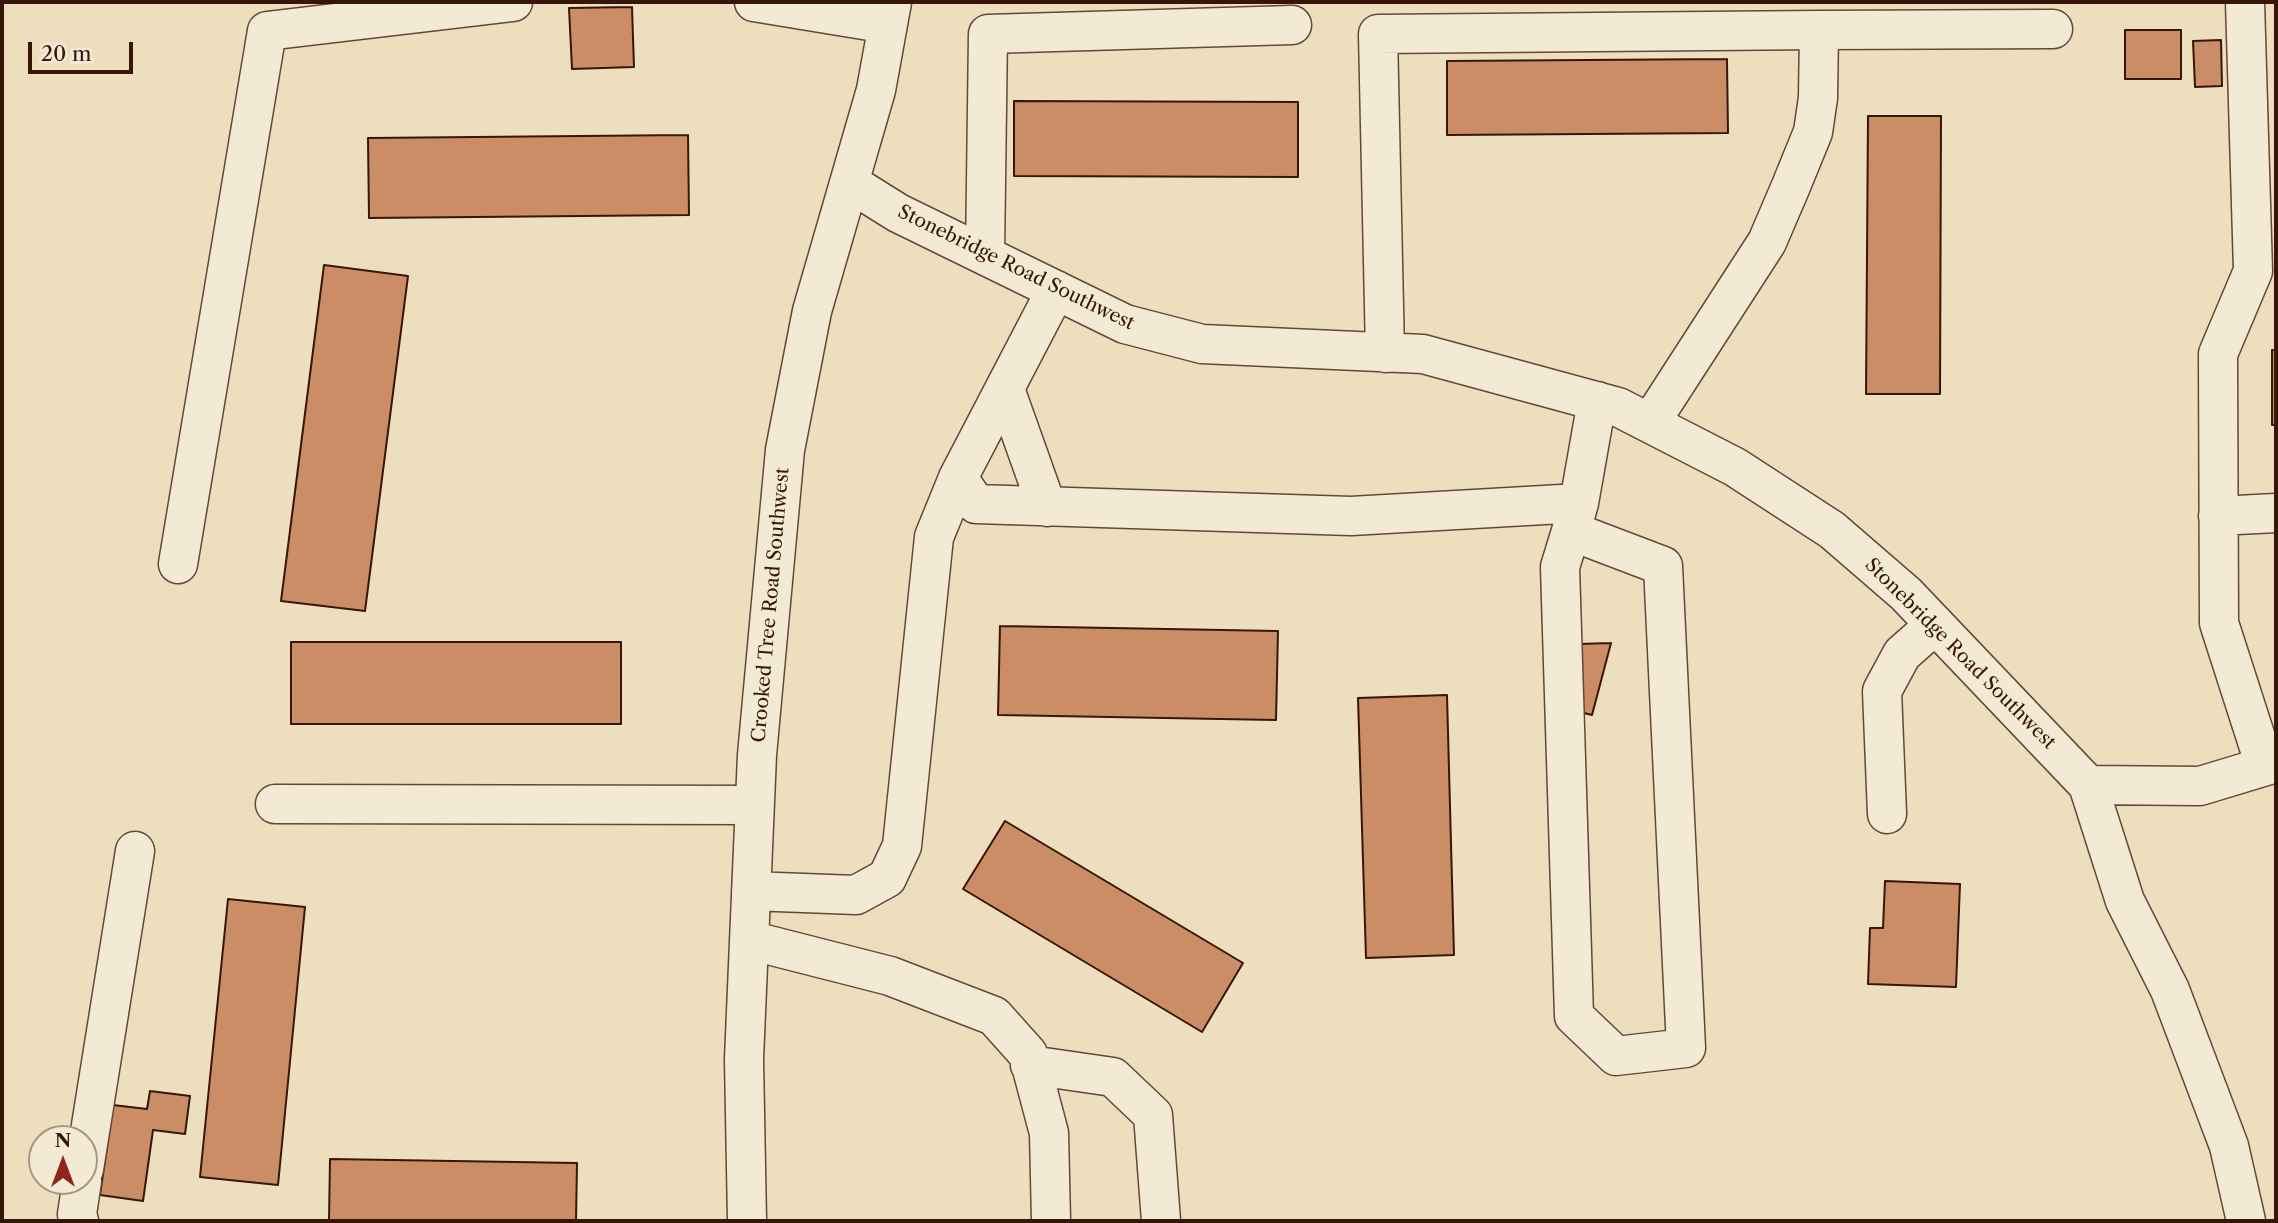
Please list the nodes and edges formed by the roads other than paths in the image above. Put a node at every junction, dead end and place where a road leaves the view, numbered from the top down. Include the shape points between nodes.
1 (513, 2) edge
2 (754, 2) edge
3 (2245, 2) edge
4 (890, 13) edge
5 (1292, 25) dead end
6 (2053, 29) dead end
7 (1819, 30) junction
8 (850, 183) junction
9 (985, 255) junction
10 (1056, 290) junction
11 (1385, 353) junction
12 (1005, 390) junction
13 (1597, 401) junction
14 (1650, 424) junction
15 (958, 478) junction
16 (1048, 507) junction
17 (2276, 513) edge
18 (2218, 516) junction
19 (1575, 517) junction
20 (178, 564) dead end
21 (1936, 625) junction
22 (2271, 765) edge
23 (2088, 785) junction
24 (275, 804) dead end
25 (754, 804) junction
26 (1887, 814) dead end
27 (135, 851) dead end
28 (751, 891) junction
29 (749, 940) junction
30 (1030, 1065) junction
31 (91, 1125) edge
32 (81, 1195) edge
33 (79, 1221) edge
34 (747, 1221) edge
35 (1051, 1221) edge
36 (1161, 1221) edge
37 (2246, 1221) edge

1 - 20 street via 267,31
2 - 4 street
3 - 18 street via 2253,271 2218,354
4 - 8 street, Crooked Tree Road Southwest via 876,90
5 - 9 street via 988,34
6 - 7 street
7 - 11 street via 1378,34
7 - 14 street via 1813,132 1767,242
8 - 9 street, Stonebridge Road Southwest via 898,213
8 - 25 street, Crooked Tree Road Southwest via 812,311 785,450
9 - 10 street, Stonebridge Road Southwest
10 - 11 street, Stonebridge Road Southwest via 1125,324 1202,344
10 - 12 street
11 - 13 street, Stonebridge Road Southwest via 1423,354
12 - 15 street
12 - 16 street
13 - 14 street, Stonebridge Road Southwest
13 - 19 street
14 - 21 street, Stonebridge Road Southwest via 1735,467 1832,530
15 - 16 street via 976,504
15 - 28 street via 934,537 902,846 887,878 856,895
16 - 19 street
17 - 18 street
18 - 22 street via 2219,623
19 - 19 street via 1560,566 1574,1016 1616,1056 1686,1048 1662,566
21 - 23 street, Stonebridge Road Southwest
21 - 26 street via 1902,654 1882,691
22 - 23 street via 2200,786
23 - 37 street, Stonebridge Road Southwest via 2125,901 2170,990 2228,1146
24 - 25 street
25 - 28 street, Crooked Tree Road Southwest
27 - 31 street
28 - 29 street, Crooked Tree Road Southwest
29 - 30 street via 890,976 994,1016 1028,1054
29 - 34 street, Crooked Tree Road Southwest via 744,1059
30 - 35 street via 1049,1133
30 - 36 street via 1112,1076 1153,1115
32 - 33 street

